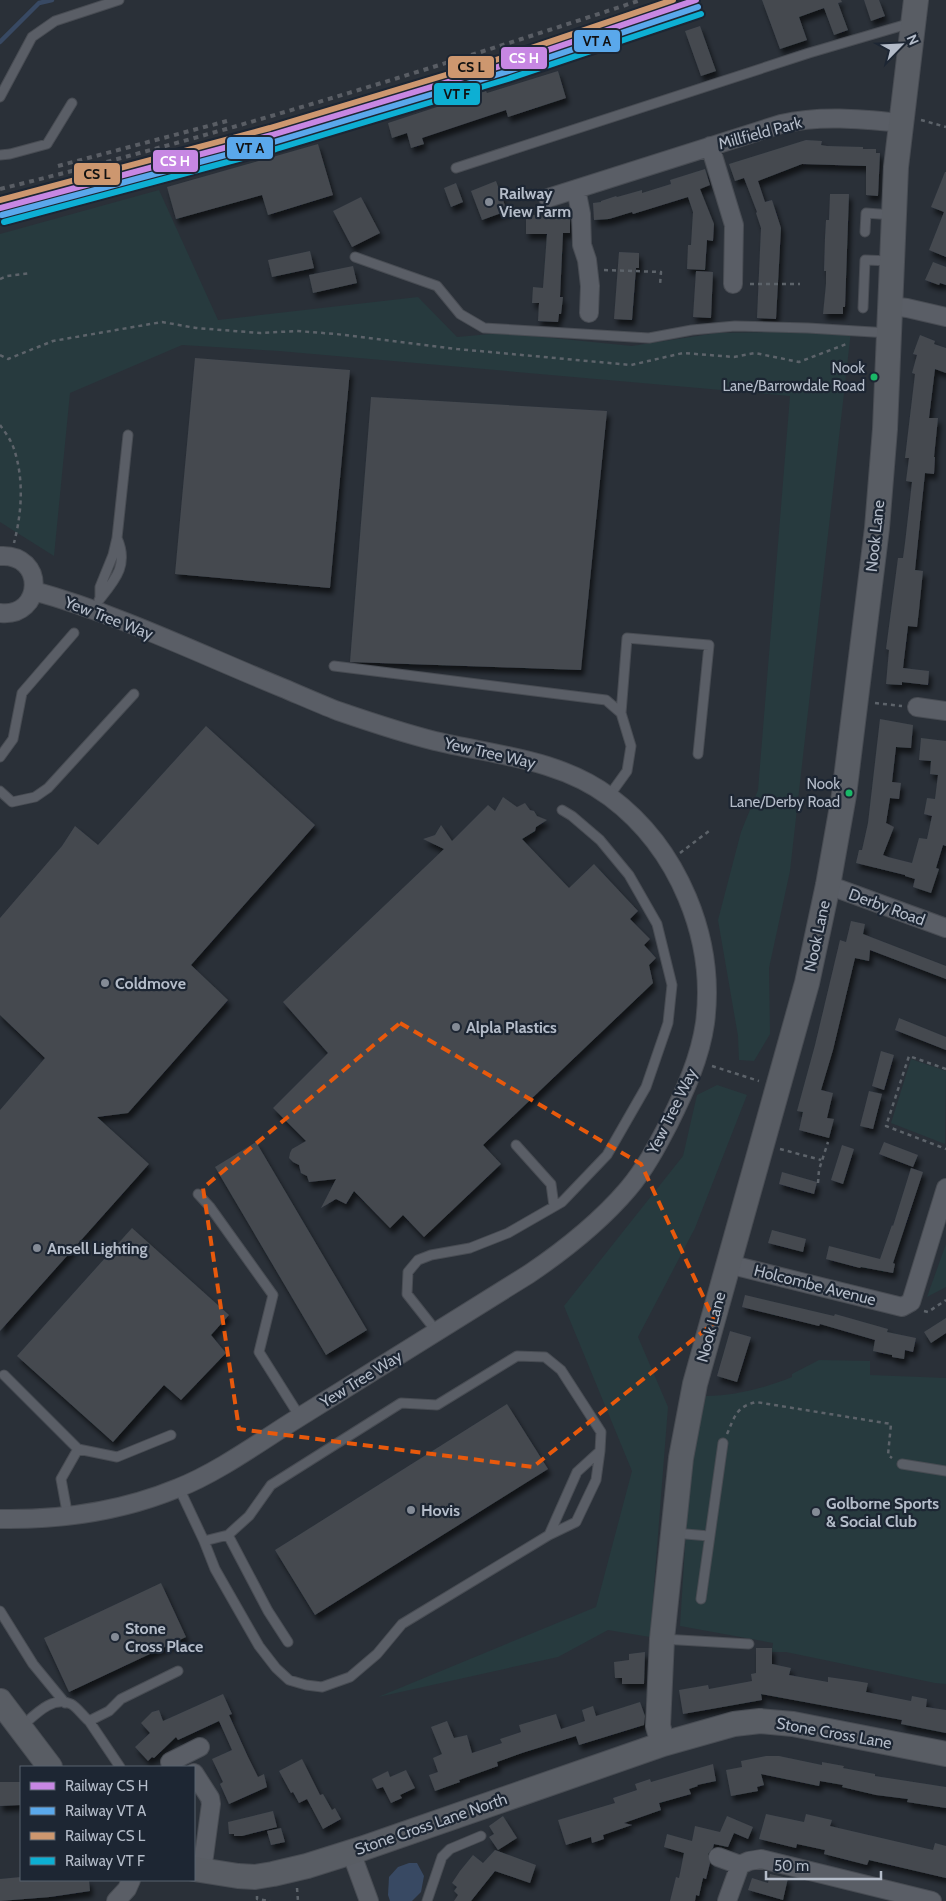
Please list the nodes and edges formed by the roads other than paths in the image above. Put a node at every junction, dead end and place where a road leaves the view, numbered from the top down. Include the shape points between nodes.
1 (119, 0) edge
2 (915, 11) edge
3 (0, 97) edge
4 (72, 103) dead end
5 (901, 119) junction
6 (710, 146) junction
7 (0, 155) edge
8 (456, 168) dead end
9 (576, 189) junction
10 (548, 198) dead end
11 (894, 215) junction
12 (865, 232) dead end
13 (354, 257) dead end
14 (891, 261) junction
15 (733, 284) road end
16 (890, 306) junction
17 (862, 308) dead end
18 (589, 313) dead end
19 (946, 317) edge
20 (883, 332) junction
21 (128, 435) dead end
22 (6, 556) edge
23 (34, 591) junction
24 (96, 604) junction
25 (1, 616) edge
26 (74, 633) dead end
27 (334, 666) dead end
28 (134, 694) dead end
29 (917, 707) road end
30 (946, 711) edge
31 (621, 713) junction
32 (698, 754) dead end
33 (0, 757) edge
34 (0, 791) edge
35 (609, 796) junction
36 (562, 810) dead end
37 (828, 885) junction
38 (946, 928) edge
39 (516, 1146) dead end
40 (946, 1188) edge
41 (198, 1194) dead end
42 (554, 1206) junction
43 (942, 1215) edge
44 (728, 1264) junction
45 (436, 1332) junction
46 (4, 1375) dead end
47 (300, 1417) junction
48 (171, 1435) dead end
49 (723, 1443) road end
50 (78, 1449) junction
51 (600, 1451) junction
52 (902, 1464) road end
53 (946, 1471) edge
54 (178, 1488) junction
55 (68, 1517) junction
56 (0, 1519) edge
57 (673, 1532) junction
58 (549, 1534) junction
59 (228, 1535) junction
60 (709, 1536) junction
61 (204, 1541) junction
62 (701, 1599) dead end
63 (0, 1611) edge
64 (662, 1639) junction
65 (288, 1642) dead end
66 (750, 1644) dead end
67 (178, 1671) dead end
68 (0, 1701) edge
69 (65, 1704) junction
70 (89, 1721) junction
71 (20, 1728) junction
72 (664, 1744) junction
73 (200, 1747) dead end
74 (946, 1754) edge
75 (181, 1761) edge
76 (49, 1766) edge
77 (119, 1766) edge
78 (195, 1775) edge
79 (481, 1836) dead end
80 (351, 1852) junction
81 (718, 1857) dead end
82 (740, 1865) junction
83 (198, 1870) edge
84 (131, 1881) edge
85 (904, 1898) edge
86 (116, 1901) edge
87 (369, 1901) edge
88 (427, 1901) edge
89 (726, 1901) edge
90 (932, 1901) edge

1 - 3 lane via 55,21 32,37
2 - 5 street, Nook Lane
2 - 8 lane via 800,56
4 - 7 lane via 47,144
5 - 6 street, Millfield Park via 798,120
5 - 11 street, Nook Lane
6 - 9 street, Millfield Park
6 - 15 street, Millfield Park via 734,226
9 - 10 street, Millfield Park
9 - 18 street via 590,286
11 - 12 lane via 866,213
11 - 14 street, Nook Lane
13 - 20 lane via 437,286 460,314 484,328 649,338 735,326
14 - 16 street, Nook Lane
14 - 17 lane via 864,260
16 - 19 street
16 - 20 street, Nook Lane
20 - 37 street, Nook Lane via 885,429 877,528 844,794
21 - 24 lane via 117,538
22 - 23 street via 27,565 32,573
23 - 24 street, Yew Tree Way
23 - 25 street via 25,606
24 - 35 street, Yew Tree Way via 336,710 434,740 541,764 583,781
26 - 33 lane via 22,693 13,739
27 - 31 lane via 606,700
28 - 34 lane via 48,788 35,796 12,802
29 - 30 street
31 - 32 lane via 627,638 709,645
31 - 35 lane via 631,746 627,771
35 - 45 street, Yew Tree Way via 639,823 669,861 684,887 697,923 706,974 705,1022 696,1062 656,1149 630,1186 600,1219 564,1250
36 - 42 lane via 600,840 629,875 657,924 672,985 668,1023 646,1088 607,1155 562,1202
37 - 38 street, Derby Road
37 - 44 street, Nook Lane via 779,1087
39 - 42 lane via 551,1184
40 - 43 street
41 - 47 lane via 274,1295 259,1352
42 - 45 lane via 508,1233 470,1248 418,1260 408,1272 408,1294
43 - 44 street, Holcombe Avenue via 910,1302 902,1307
44 - 57 street, Nook Lane via 693,1394 681,1458
45 - 47 street, Yew Tree Way
46 - 50 lane
47 - 54 street, Yew Tree Way
48 - 50 lane via 117,1457
49 - 60 lane
50 - 55 lane via 61,1479
51 - 58 lane via 577,1472
51 - 58 lane via 596,1480 576,1522
51 - 59 lane via 601,1432 562,1370 545,1357 517,1356 437,1405 401,1404 271,1485 249,1516
52 - 53 lane
54 - 55 street, Yew Tree Way via 125,1506
54 - 61 lane
55 - 56 street, Yew Tree Way
57 - 60 lane
57 - 64 street, Nook Lane
58 - 61 lane via 402,1624 377,1654 350,1677 322,1687 289,1680 259,1646 237,1610
59 - 61 lane
59 - 65 lane
60 - 62 lane
63 - 69 lane via 33,1664
64 - 66 lane
64 - 72 street, Nook Lane via 658,1726
67 - 70 lane via 121,1699 109,1711
68 - 71 street
69 - 70 lane via 71,1704
69 - 71 lane via 58,1702 47,1706
70 - 77 lane
71 - 76 street
72 - 74 street, Stone Cross Lane via 734,1724 760,1721
72 - 80 street, Stone Cross Lane North
73 - 75 street
78 - 83 street via 211,1804
79 - 88 lane via 450,1849 442,1857
80 - 83 street, Stone Cross Lane North via 255,1877
80 - 87 street
81 - 82 street
82 - 85 street via 761,1859
82 - 89 street
84 - 86 street
85 - 90 street

